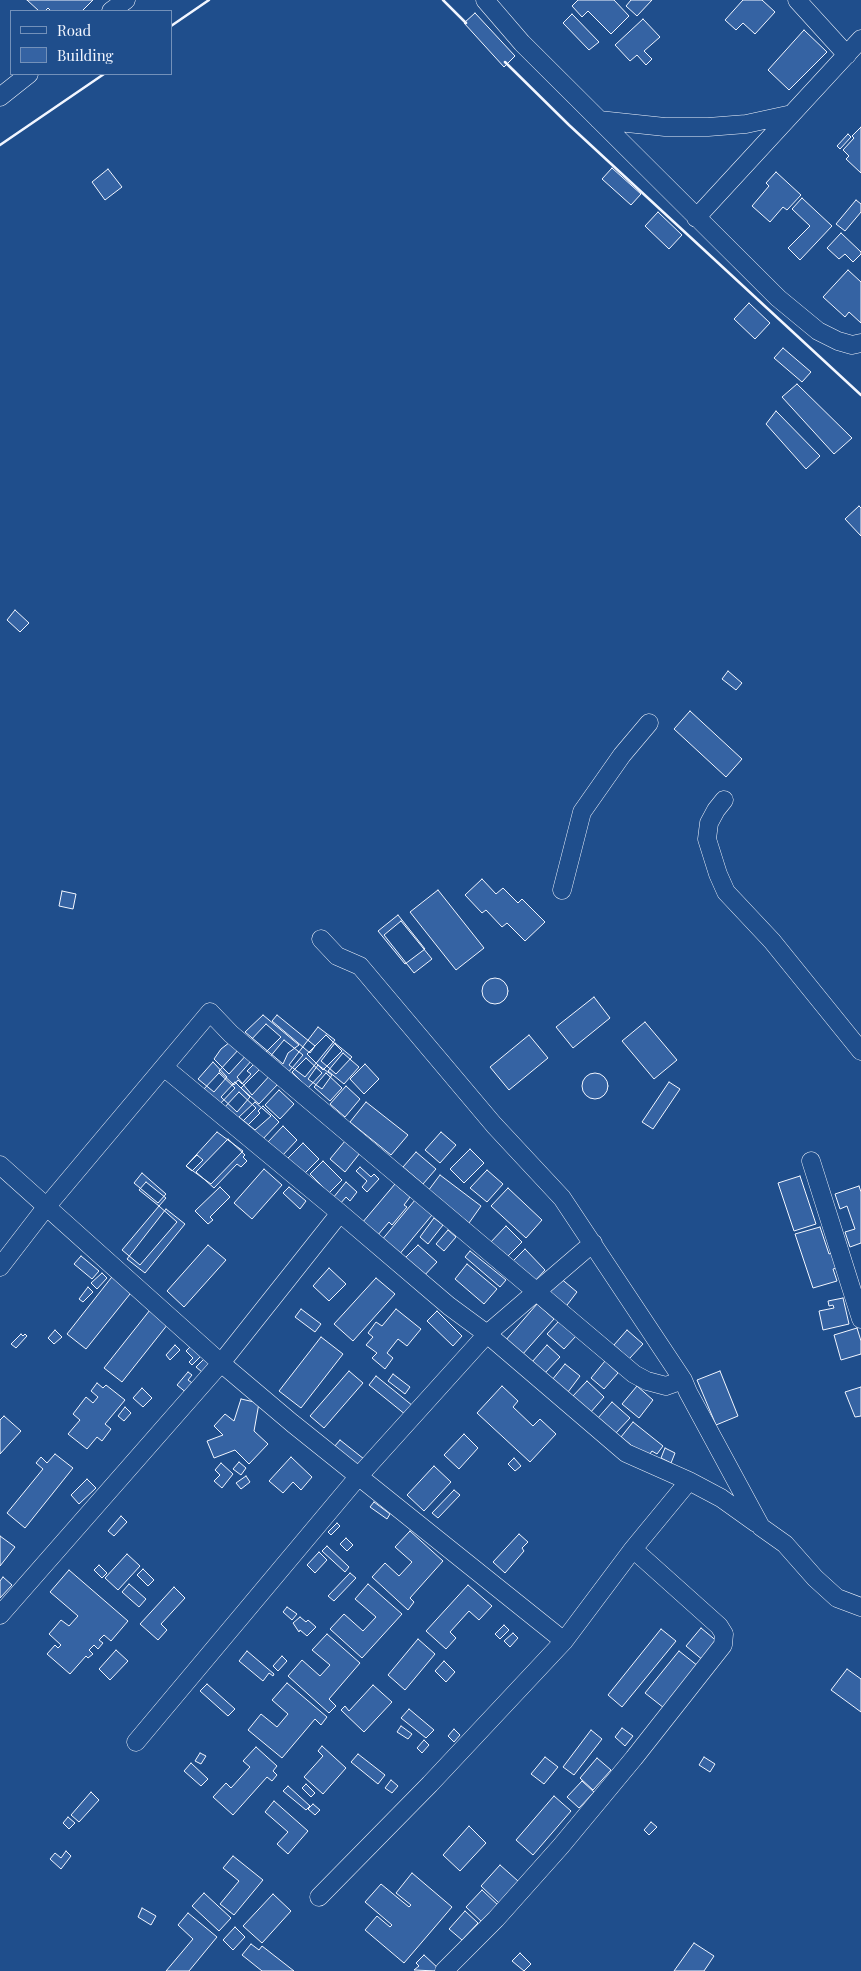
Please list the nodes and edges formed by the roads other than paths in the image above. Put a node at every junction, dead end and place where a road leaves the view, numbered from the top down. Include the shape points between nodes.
1 (126, 0) edge
2 (485, 0) edge
3 (798, 0) edge
4 (112, 10) edge
5 (861, 39) edge
6 (847, 55) junction
7 (28, 75) edge
8 (0, 97) edge
9 (792, 114) junction
10 (599, 120) junction
11 (696, 218) junction
12 (861, 343) edge
13 (649, 723) dead end
14 (724, 800) dead end
15 (562, 890) dead end
16 (321, 939) dead end
17 (861, 1050) edge
18 (165, 1068) junction
19 (811, 1161) dead end
20 (0, 1165) edge
21 (47, 1206) junction
22 (340, 1213) junction
23 (593, 1243) junction
24 (0, 1267) edge
25 (536, 1292) junction
26 (861, 1319) edge
27 (487, 1334) junction
28 (221, 1363) junction
29 (683, 1380) junction
30 (358, 1478) junction
31 (689, 1481) junction
32 (761, 1527) junction
33 (633, 1549) junction
34 (861, 1607) edge
35 (0, 1615) edge
36 (564, 1641) junction
37 (136, 1742) dead end
38 (319, 1897) dead end
39 (444, 1971) edge

1 - 4 street
2 - 10 street via 522,43
3 - 6 street
5 - 6 street
6 - 9 street
7 - 8 street
9 - 10 street via 746,124 708,127 665,127
9 - 11 street
10 - 11 street
11 - 12 street via 778,298 818,331 852,345
13 - 15 street via 582,812
14 - 17 street via 709,823 707,839 726,892 772,941
16 - 23 street via 337,956 360,966 494,1125 562,1198
18 - 21 street
18 - 22 street
18 - 25 street via 210,1012 231,1034
19 - 26 street
20 - 21 street
21 - 24 street
21 - 28 street
22 - 27 street via 448,1306
22 - 28 street
23 - 25 street
23 - 29 street
25 - 27 street
25 - 29 street via 634,1374 666,1386
27 - 30 street
27 - 31 street via 626,1453
28 - 30 street
28 - 35 street
29 - 32 street
30 - 36 street
30 - 37 street
31 - 32 street via 721,1498
31 - 33 street
32 - 34 street via 785,1544 837,1598
33 - 36 street
33 - 39 street via 719,1626 724,1634 723,1645 561,1846
36 - 38 street

